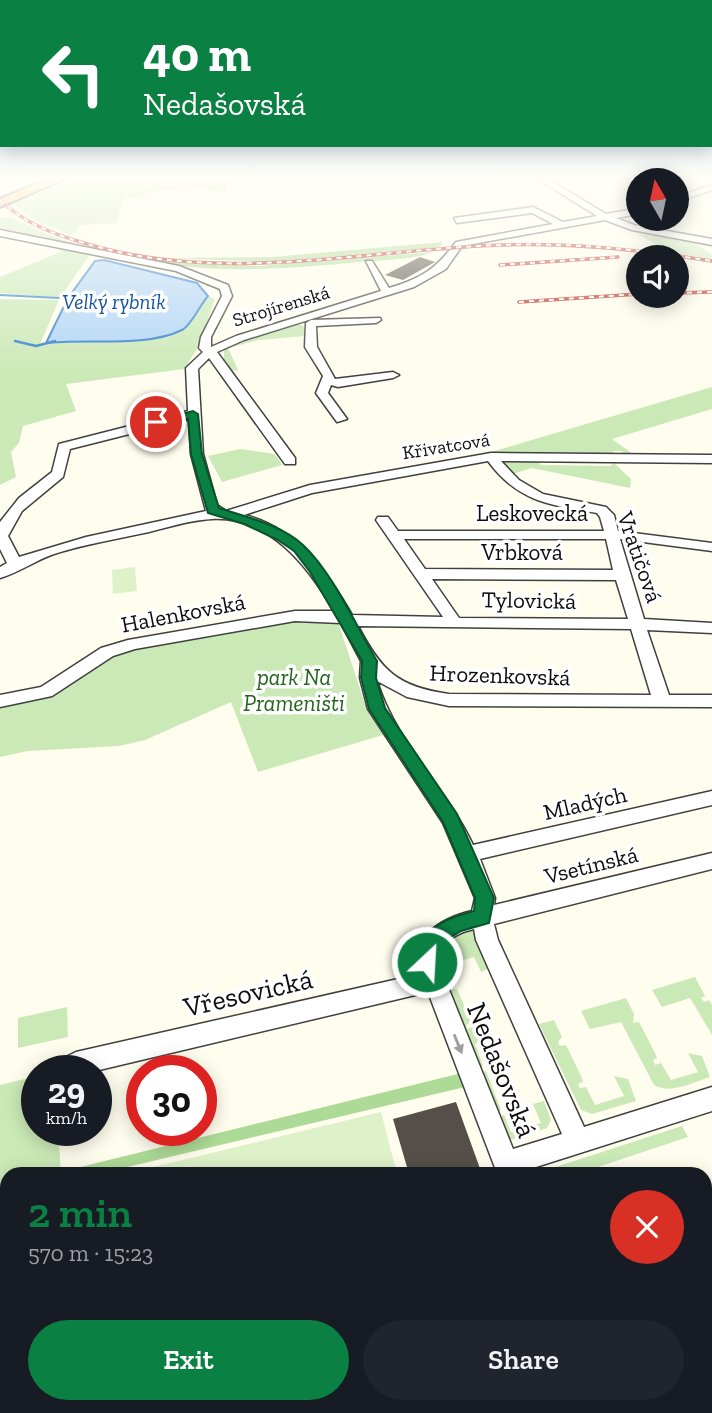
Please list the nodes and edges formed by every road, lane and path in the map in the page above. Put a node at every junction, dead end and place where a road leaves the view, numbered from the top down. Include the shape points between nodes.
1 (54, 244) edge
2 (458, 244) edge
3 (369, 263) dead end
4 (388, 294) junction
5 (376, 320) dead end
6 (297, 321) junction
7 (311, 323) junction
8 (211, 351) junction
9 (393, 375) dead end
10 (328, 377) junction
11 (193, 414) junction
12 (341, 419) dead end
13 (712, 451) edge
14 (491, 457) junction
15 (681, 459) junction
16 (712, 459) edge
17 (290, 461) dead end
18 (224, 515) junction
19 (383, 520) dead end
20 (2, 527) edge
21 (394, 535) junction
22 (612, 535) junction
23 (712, 547) edge
24 (15, 564) junction
25 (0, 573) edge
26 (422, 574) junction
27 (622, 575) junction
28 (346, 618) junction
29 (454, 622) junction
30 (639, 624) junction
31 (712, 628) edge
32 (369, 661) junction
33 (0, 701) edge
34 (663, 701) junction
35 (712, 701) edge
36 (712, 798) edge
37 (468, 854) junction
38 (712, 861) edge
39 (482, 917) junction
40 (433, 981) junction
41 (111, 1055) edge
42 (712, 1099) edge
43 (578, 1140) junction

1 - 8 street via 179,269 215,281 227,293 204,342
2 - 4 street, Strojírenská via 442,268
3 - 4 street
4 - 6 street, Strojírenská
5 - 7 street
6 - 7 street
6 - 8 street, Strojírenská
7 - 10 street via 311,347
8 - 11 street, Strojírenská via 192,368
8 - 17 street
9 - 10 street via 338,383
10 - 12 street via 322,393
11 - 18 street, Strojírenská via 210,505
11 - 20 street via 68,444 62,449 58,474 19,504
13 - 15 street, Křivatcová
14 - 15 street, Křivatcová
14 - 18 street, Křivatcová via 310,489
14 - 22 street, Vratičová via 508,482 523,492 603,511
15 - 16 street, Křivatcová
18 - 24 street, Hrozenkovská via 91,540
18 - 28 street, Hrozenkovská via 260,526 299,548
19 - 21 street
20 - 24 street via 1,536
21 - 22 street, Leskovecká
21 - 26 street
22 - 23 street, Leskovecká
22 - 27 street, Vratičová
24 - 25 street, Hrozenkovská
26 - 27 street, Vrbková
26 - 29 street
27 - 30 street, Vratičová
28 - 29 street, Tylovická
28 - 32 street, Hrozenkovská
28 - 33 street, Halenkovská via 275,619 134,644 107,652 46,692
29 - 30 street, Tylovická
30 - 31 street, Tylovická
30 - 34 street, Vratičová
32 - 34 street, Hrozenkovská via 392,683 438,699
32 - 37 street, Nedašovská via 368,678 377,709 451,819
34 - 35 street, Hrozenkovská
36 - 37 street, Mladých
37 - 39 street, Nedašovská via 485,898
38 - 39 street, Vsetínská
39 - 40 street, Nedašovská via 456,924 433,940 427,962
39 - 43 street, Nedašovská via 487,940
40 - 41 street, Vřesovická
40 -> 43 street, Nedašovská via 506,1164
42 - 43 street, Nedašovská

